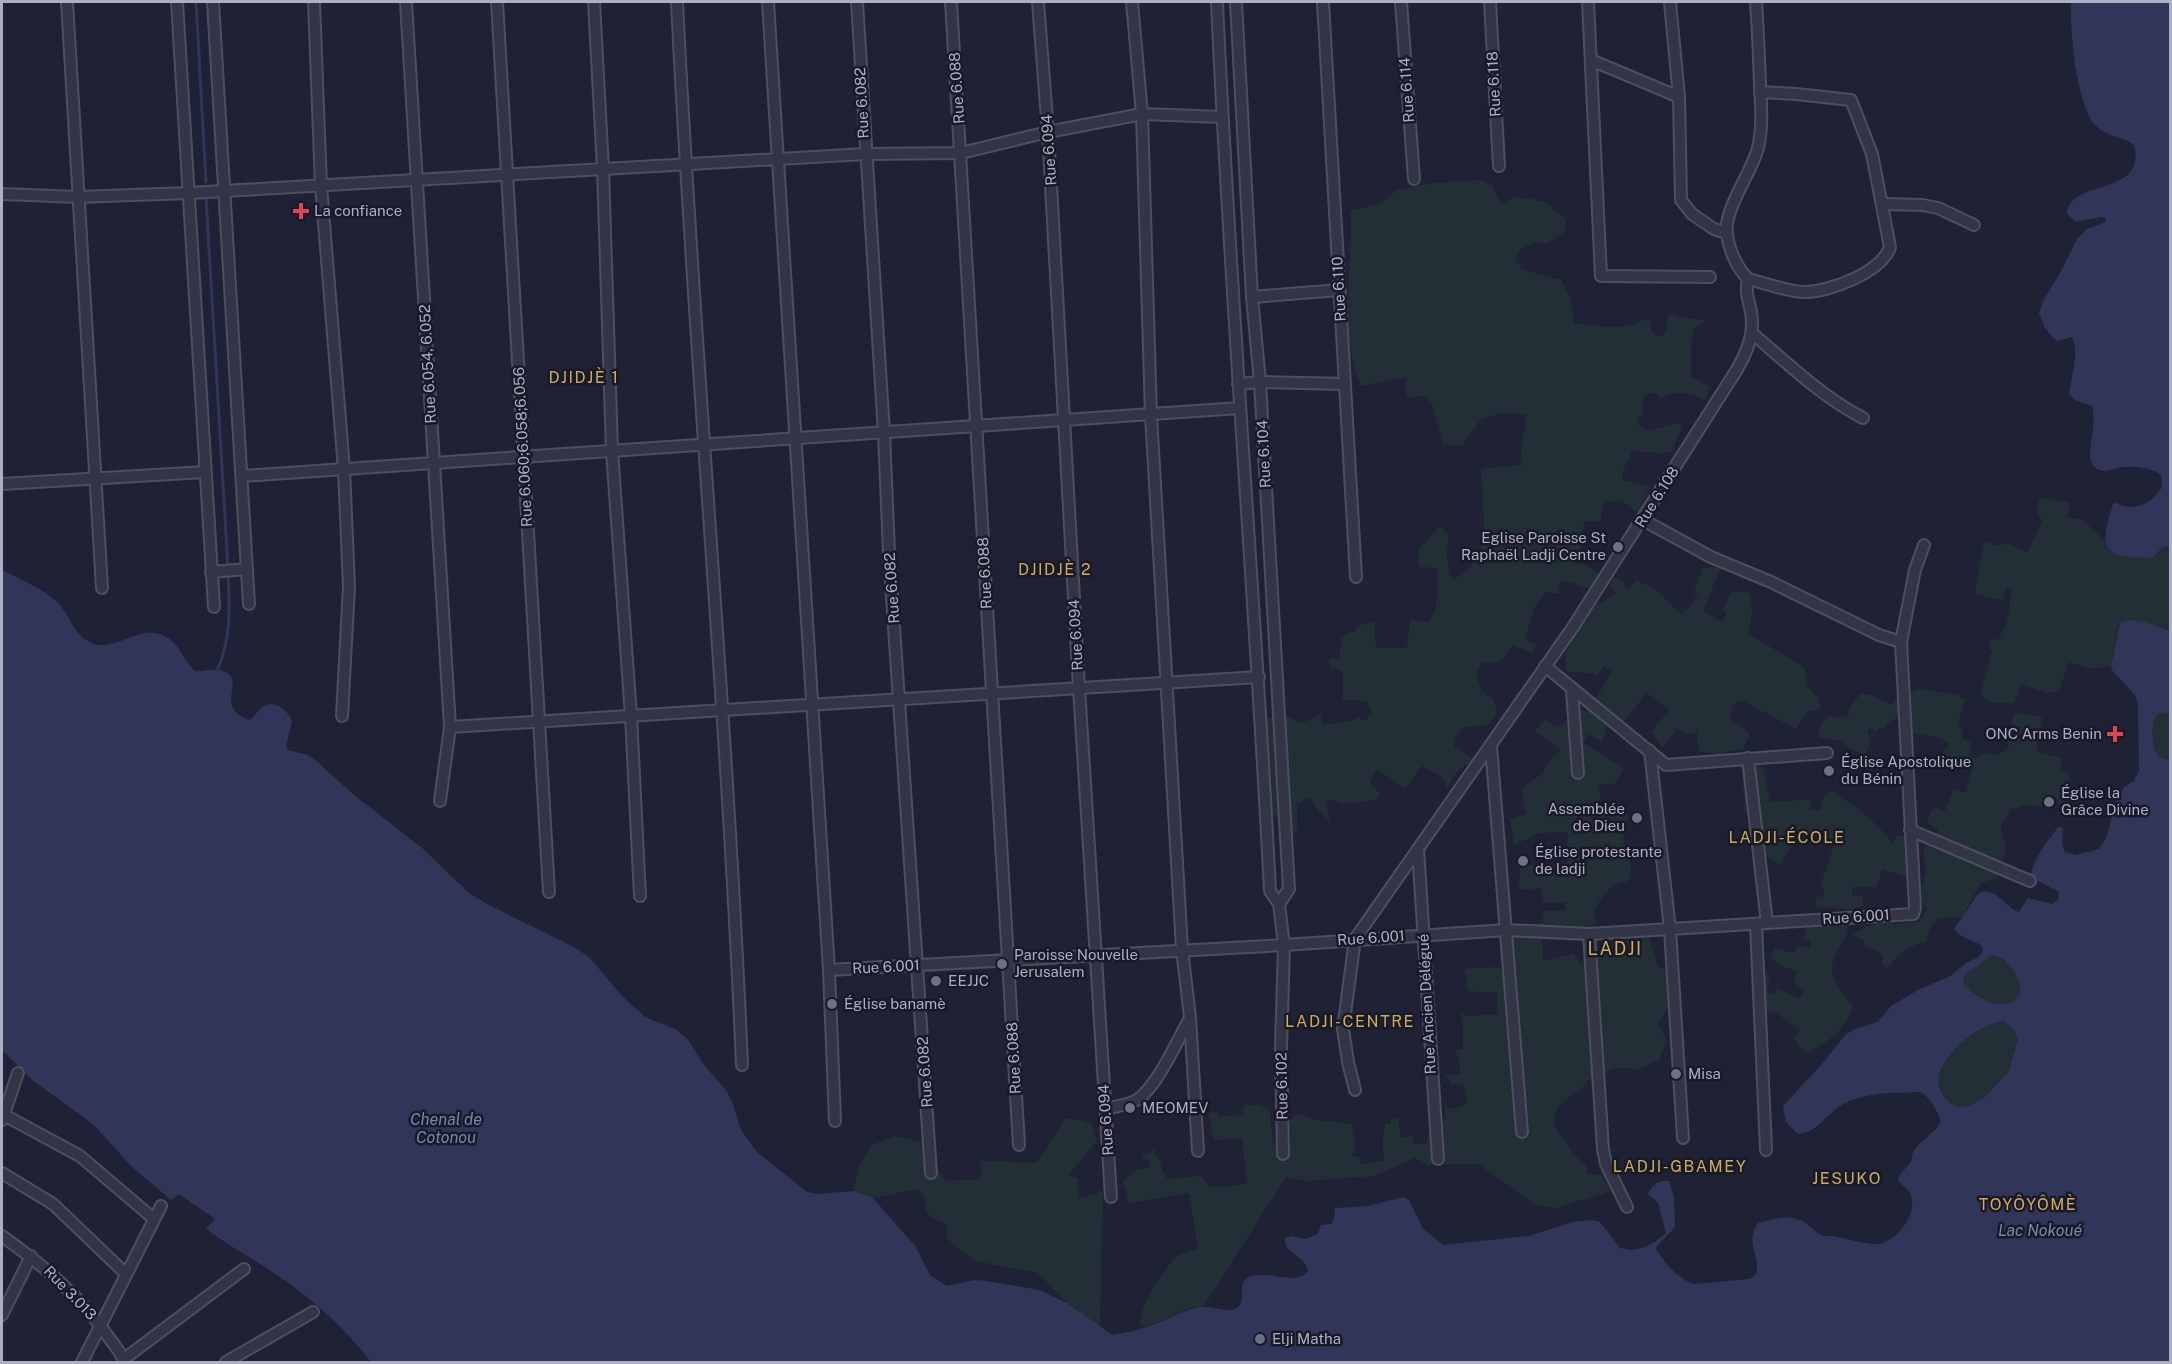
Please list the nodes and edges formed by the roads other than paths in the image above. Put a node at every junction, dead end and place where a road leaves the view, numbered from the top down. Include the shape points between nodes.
1 (67, 2) edge
2 (177, 2) edge
3 (213, 2) edge
4 (314, 2) edge
5 (406, 2) edge
6 (497, 2) edge
7 (594, 2) edge
8 (677, 2) edge
9 (768, 2) edge
10 (857, 2) edge
11 (951, 2) edge
12 (1038, 2) edge
13 (1132, 2) edge
14 (1217, 2) edge
15 (1236, 2) edge
16 (1323, 2) edge
17 (1401, 2) edge
18 (1490, 2) edge
19 (1588, 2) edge
20 (1670, 2) edge
21 (1756, 2) edge
22 (1591, 60) junction
23 (1760, 93) junction
24 (1679, 97) junction
25 (1143, 114) junction
26 (1222, 117) junction
27 (1048, 132) junction
28 (961, 153) junction
29 (865, 154) junction
30 (778, 159) junction
31 (685, 165) junction
32 (1499, 166) dead end
33 (603, 169) junction
34 (507, 175) junction
35 (1414, 179) dead end
36 (417, 180) junction
37 (321, 186) junction
38 (224, 191) junction
39 (189, 193) junction
40 (2, 194) edge
41 (78, 197) junction
42 (1882, 204) junction
43 (1974, 225) dead end
44 (1726, 233) junction
45 (1710, 277) dead end
46 (1748, 279) junction
47 (1339, 290) junction
48 (1252, 297) junction
49 (1752, 333) junction
50 (1260, 382) junction
51 (1238, 384) junction
52 (1345, 384) junction
53 (1240, 408) junction
54 (1151, 415) junction
55 (1863, 418) dead end
56 (1064, 421) junction
57 (976, 427) junction
58 (884, 433) junction
59 (796, 439) junction
60 (705, 445) junction
61 (612, 451) junction
62 (524, 457) junction
63 (434, 463) junction
64 (344, 469) junction
65 (205, 472) junction
66 (242, 476) junction
67 (95, 478) junction
68 (2, 484) edge
69 (1643, 520) junction
70 (1924, 545) dead end
71 (247, 570) junction
72 (216, 571) junction
73 (1356, 577) dead end
74 (102, 588) dead end
75 (249, 604) dead end
76 (214, 607) dead end
77 (1901, 642) junction
78 (1545, 666) junction
79 (1259, 677) junction
80 (1168, 683) junction
81 (1079, 688) junction
82 (1572, 690) junction
83 (992, 694) junction
84 (899, 699) junction
85 (811, 705) junction
86 (722, 710) junction
87 (342, 716) dead end
88 (631, 716) junction
89 (539, 722) junction
90 (450, 727) junction
91 (1491, 746) junction
92 (1650, 751) junction
93 (1827, 753) dead end
94 (1748, 758) junction
95 (1578, 773) dead end
96 (440, 801) dead end
97 (1910, 830) junction
98 (1418, 849) junction
99 (2030, 881) dead end
100 (549, 892) dead end
101 (640, 896) dead end
102 (1279, 904) junction
103 (1762, 923) junction
104 (1670, 929) junction
105 (1506, 930) junction
106 (1589, 934) junction
107 (1423, 935) junction
108 (1355, 939) junction
109 (1284, 945) junction
110 (1182, 949) junction
111 (1097, 954) junction
112 (1008, 960) junction
113 (918, 965) junction
114 (828, 970) junction
115 (1190, 1017) junction
116 (742, 1065) dead end
117 (18, 1073) dead end
118 (1355, 1090) dead end
119 (1106, 1109) junction
120 (2, 1118) edge
121 (835, 1121) dead end
122 (1522, 1132) dead end
123 (1683, 1138) dead end
124 (1019, 1145) dead end
125 (1766, 1150) dead end
126 (1198, 1151) dead end
127 (1283, 1154) dead end
128 (1438, 1159) dead end
129 (2, 1173) edge
130 (931, 1173) dead end
131 (1111, 1197) dead end
132 (161, 1206) dead end
133 (1627, 1207) dead end
134 (154, 1220) junction
135 (2, 1236) edge
136 (30, 1256) junction
137 (244, 1269) dead end
138 (126, 1274) junction
139 (313, 1312) dead end
140 (2, 1315) edge
141 (101, 1325) junction
142 (124, 1361) edge
143 (81, 1362) edge
144 (226, 1362) edge

1 - 41 street
2 - 39 street
3 - 38 street
4 - 37 street
5 - 36 street, Rue 6.054, 6.052
6 - 34 street, Rue 6.060;6.058;6.056
7 - 33 street
8 - 31 street
9 - 30 street
10 - 29 street, Rue 6.082
11 - 28 street, Rue 6.088
12 - 27 street, Rue 6.094
13 - 25 street
14 - 26 street, Rue 6.104
15 - 48 street, Rue 6.104
16 - 47 street, Rue 6.110
17 - 35 street, Rue 6.114
18 - 32 street, Rue 6.118
19 - 22 street
20 - 24 street
21 - 23 street
22 - 24 street
22 - 45 street via 1601,276
23 - 42 street via 1851,100 1872,154
23 - 44 street via 1758,148 1735,198
24 - 44 street via 1681,200 1692,214
25 - 26 street
25 - 27 street
25 - 54 street
26 - 51 street, Rue 6.104
27 - 28 street
27 - 56 street, Rue 6.094
28 - 29 street
28 - 57 street, Rue 6.088
29 - 30 street
29 - 58 street, Rue 6.082
30 - 31 street
30 - 59 street
31 - 33 street
31 - 60 street
33 - 34 street
33 - 61 street
34 - 36 street
34 - 62 street, Rue 6.060;6.058;6.056
36 - 37 street
36 - 63 street, Rue 6.054, 6.052
37 - 38 street
37 - 64 street
38 - 39 street
38 - 66 street
39 - 41 street
39 - 65 street
40 - 41 street
41 - 67 street
42 - 43 street via 1930,207
42 - 46 street via 1888,253 1848,282 1802,292
44 - 46 street, Rue 6.108 via 1739,269
46 - 49 street, Rue 6.108 via 1745,292
47 - 48 street
47 - 52 street, Rue 6.110
48 - 50 street, Rue 6.104
49 - 55 street via 1806,379
49 - 69 street, Rue 6.108 via 1736,371
50 - 51 street
50 - 52 street
50 - 102 street, Rue 6.104 via 1289,890
51 - 53 street, Rue 6.104
52 - 73 street, Rue 6.110
53 - 54 street
53 - 79 street, Rue 6.104
54 - 56 street
54 - 80 street
56 - 57 street
56 - 81 street, Rue 6.094
57 - 58 street
57 - 83 street, Rue 6.088
58 - 59 street
58 - 84 street, Rue 6.082
59 - 60 street
59 - 85 street
60 - 61 street
60 - 86 street
61 - 62 street
61 - 88 street
62 - 63 street
62 - 89 street, Rue 6.060;6.058;6.056
63 - 64 street
63 - 90 street, Rue 6.054, 6.052
64 - 66 street
64 - 87 street via 349,599
65 - 67 street
65 - 72 street
66 - 71 street
67 - 68 street
67 - 74 street
69 - 77 street via 1711,557
69 - 78 street, Rue 6.108
70 - 77 street
71 - 72 street
71 - 75 street
72 - 76 street
77 - 97 street
78 - 82 street
78 - 91 street, Rue 6.108
79 - 80 street
79 - 102 street, Rue 6.104 via 1270,891
80 - 81 street
80 - 110 street
81 - 83 street
81 - 111 street, Rue 6.094
82 - 92 street
82 - 95 street
83 - 84 street
83 - 112 street, Rue 6.088
84 - 85 street
84 - 113 street, Rue 6.082
85 - 86 street
85 - 114 street
86 - 88 street
86 - 116 street
88 - 89 street
88 - 101 street
89 - 90 street
89 - 100 street, Rue 6.060;6.058;6.056
90 - 96 street, Rue 6.054, 6.052
91 - 98 street, Rue 6.108
91 - 105 street
92 - 94 street via 1666,765
92 - 104 street
93 - 94 street
94 - 103 street
97 - 99 street
97 - 103 street, Rue 6.001 via 1913,914
98 - 107 street, Rue Ancien Délégué
98 - 108 street, Rue 6.108
102 - 109 street, Rue 6.104
103 - 104 street, Rue 6.001
103 - 125 street
104 - 106 street, Rue 6.001
104 - 123 street
105 - 106 street, Rue 6.001
105 - 107 street, Rue 6.001
105 - 122 street
106 - 133 street via 1603,1149
107 - 108 street, Rue 6.001
107 - 128 street, Rue Ancien Délégué
108 - 109 street, Rue 6.001
108 - 118 street via 1343,1029
109 - 110 street, Rue 6.001
109 - 127 street, Rue 6.102
110 - 111 street, Rue 6.001
110 - 115 street
111 - 112 street, Rue 6.001
111 - 119 street, Rue 6.094
112 - 113 street, Rue 6.001
112 - 124 street, Rue 6.088
113 - 114 street, Rue 6.001
113 - 130 street, Rue 6.082
114 - 121 street
115 - 119 street via 1144,1095
115 - 126 street
117 - 120 street
119 - 131 street, Rue 6.094
120 - 134 street via 80,1156
129 - 138 street via 53,1204
132 - 134 street
134 - 138 street
135 - 136 street, Rue 3.013
136 - 140 street
136 - 141 street, Rue 3.013 via 53,1274
137 - 142 street
138 - 141 street
139 - 144 street
141 - 142 street, Rue 3.013
141 - 143 street

